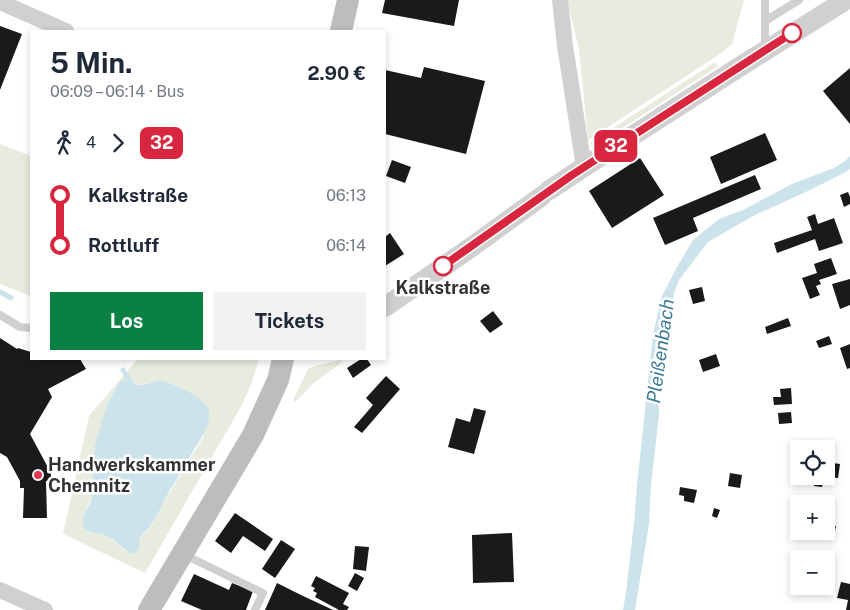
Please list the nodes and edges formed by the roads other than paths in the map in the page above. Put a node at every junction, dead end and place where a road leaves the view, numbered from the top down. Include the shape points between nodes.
1 (348, 0) edge
2 (560, 0) edge
3 (765, 0) edge
4 (799, 0) edge
5 (846, 0) edge
6 (0, 2) edge
7 (766, 20) junction
8 (64, 30) edge
9 (341, 30) edge
10 (765, 50) junction
11 (584, 167) junction
12 (386, 305) edge
13 (0, 315) edge
14 (30, 328) edge
15 (283, 360) edge
16 (182, 554) junction
17 (0, 590) edge
18 (45, 610) edge
19 (149, 610) edge
20 (255, 610) edge

1 - 9 main road
2 - 11 street
3 - 7 lane
4 - 7 lane
5 - 10 street
6 - 8 street
7 - 10 lane
10 - 11 street
11 - 12 street
13 - 14 lane via 20,327
15 - 16 main road via 278,380 253,435
16 - 19 main road
16 - 20 lane via 263,592
17 - 18 street

